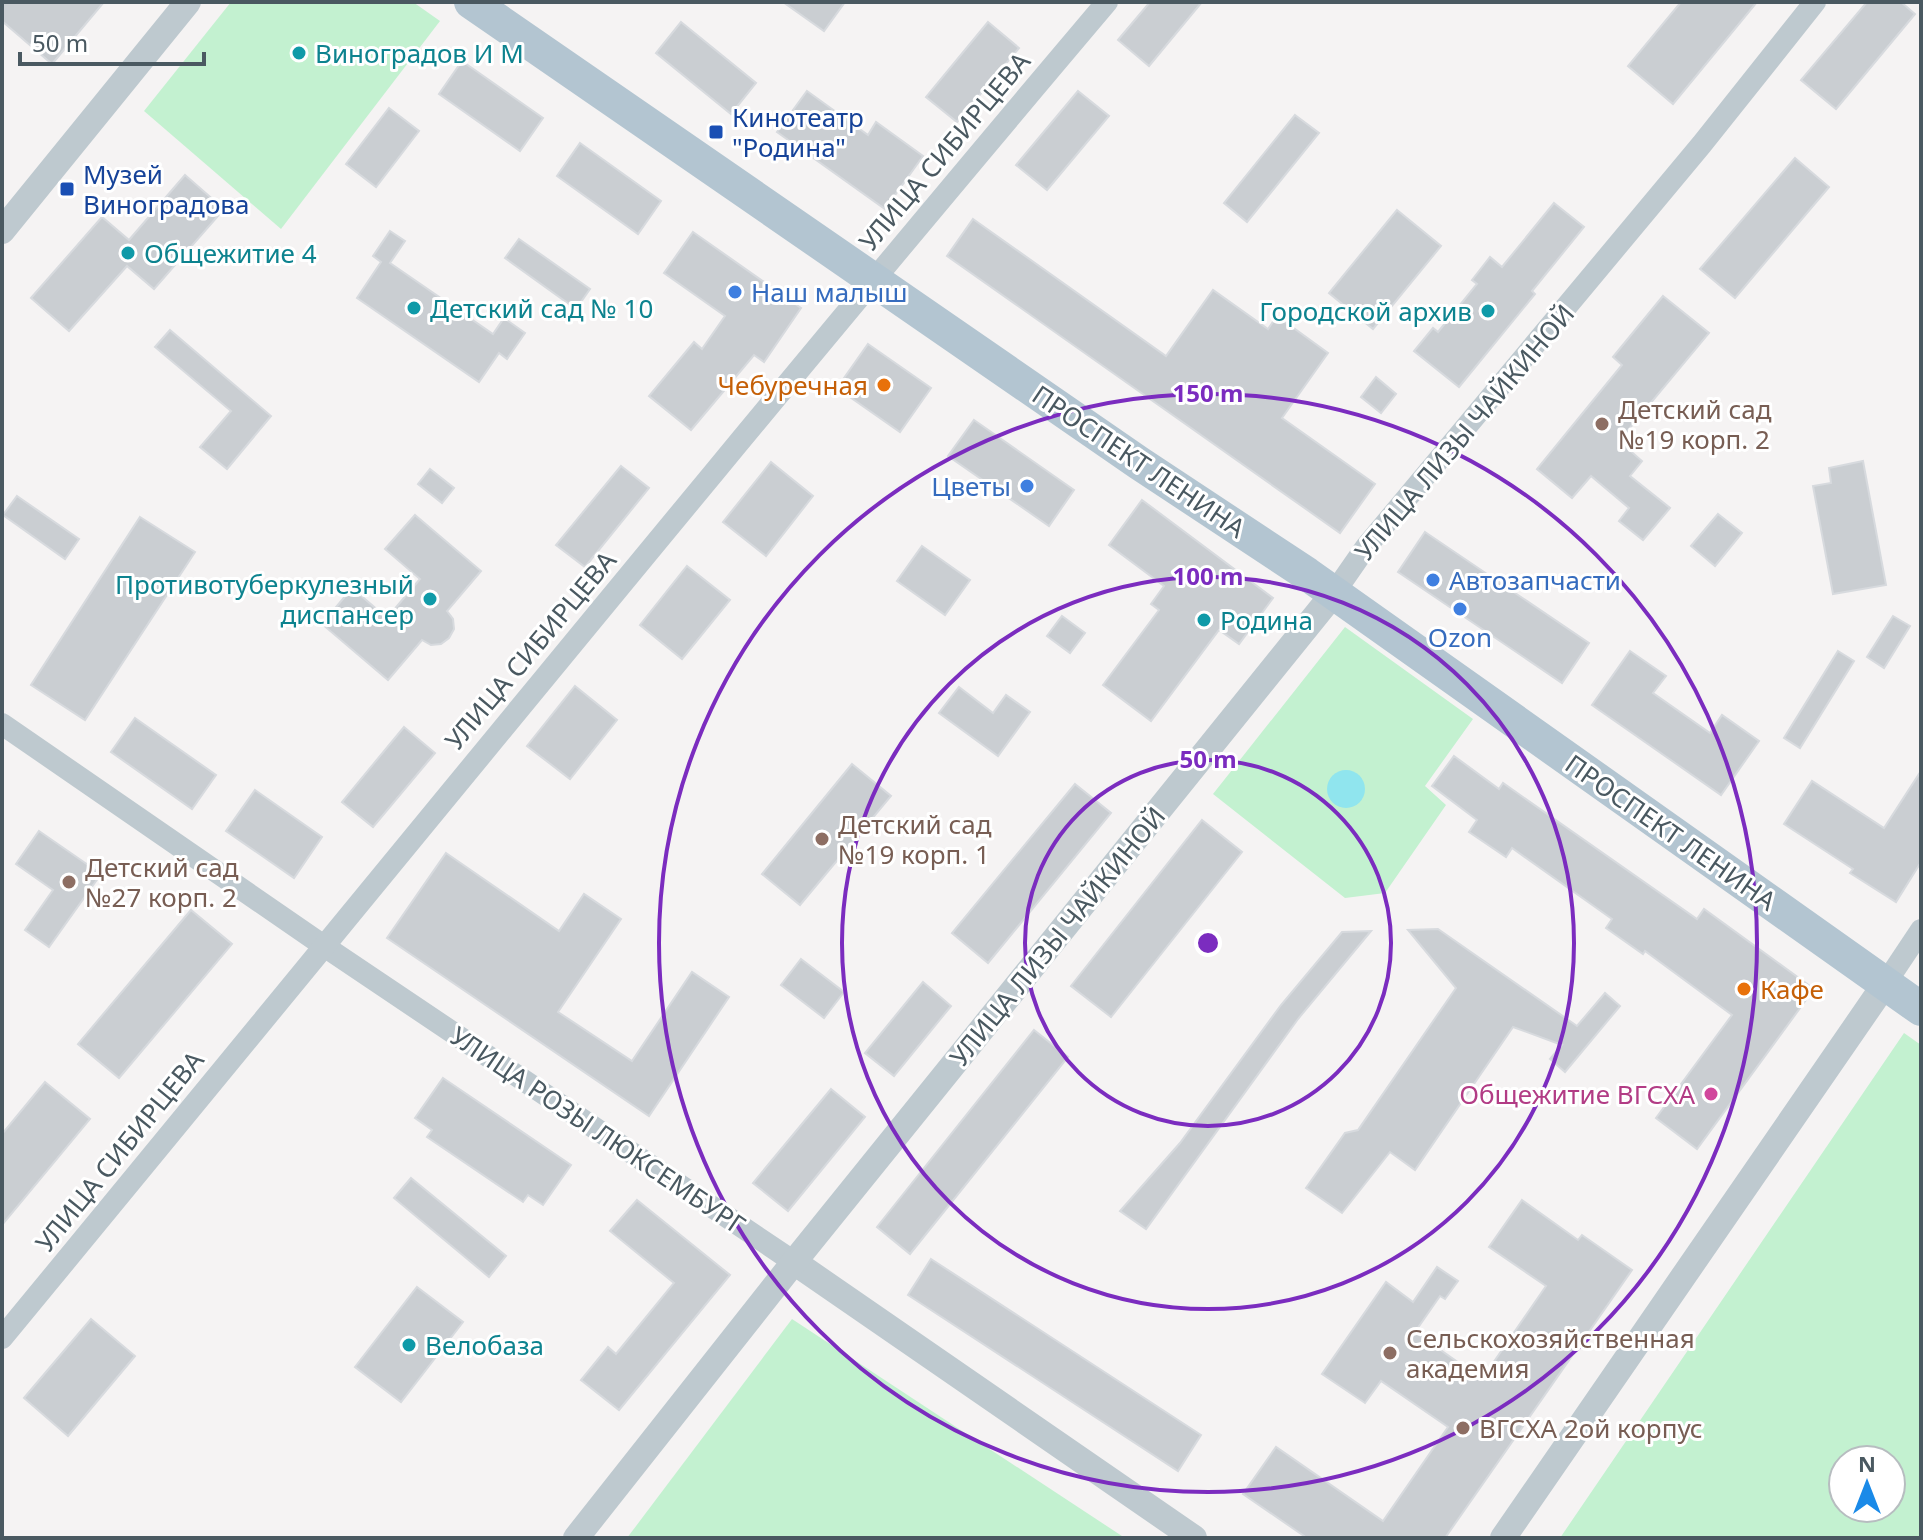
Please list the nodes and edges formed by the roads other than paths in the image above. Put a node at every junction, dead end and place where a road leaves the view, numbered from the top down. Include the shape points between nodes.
1 (188, 2) edge
2 (471, 2) edge
3 (1107, 2) edge
4 (1815, 2) edge
5 (2, 231) edge
6 (872, 279) junction
7 (1334, 593) junction
8 (2, 724) edge
9 (1921, 930) edge
10 (324, 946) junction
11 (1885, 984) junction
12 (1921, 1009) edge
13 (794, 1262) junction
14 (2, 1338) edge
15 (576, 1538) edge
16 (1194, 1538) edge
17 (1503, 1538) edge

1 - 5 street
2 - 6 main road, ПРОСПЕКТ ЛЕНИНА
3 - 6 street, УЛИЦА СИБИРЦЕВА
4 - 7 street, УЛИЦА ЛИЗЫ ЧАЙКИНОЙ via 1366,547
6 - 7 main road, ПРОСПЕКТ ЛЕНИНА
6 - 10 street, УЛИЦА СИБИРЦЕВА
7 - 11 main road, ПРОСПЕКТ ЛЕНИНА
7 - 13 street, УЛИЦА ЛИЗЫ ЧАЙКИНОЙ
8 - 10 street, УЛИЦА РОЗЫ ЛЮКСЕМБУРГ
9 - 11 street
10 - 13 street, УЛИЦА РОЗЫ ЛЮКСЕМБУРГ
10 - 14 street, УЛИЦА СИБИРЦЕВА
11 - 12 main road, ПРОСПЕКТ ЛЕНИНА
11 - 17 street
13 - 15 street, УЛИЦА ЛИЗЫ ЧАЙКИНОЙ
13 - 16 street, УЛИЦА РОЗЫ ЛЮКСЕМБУРГ

